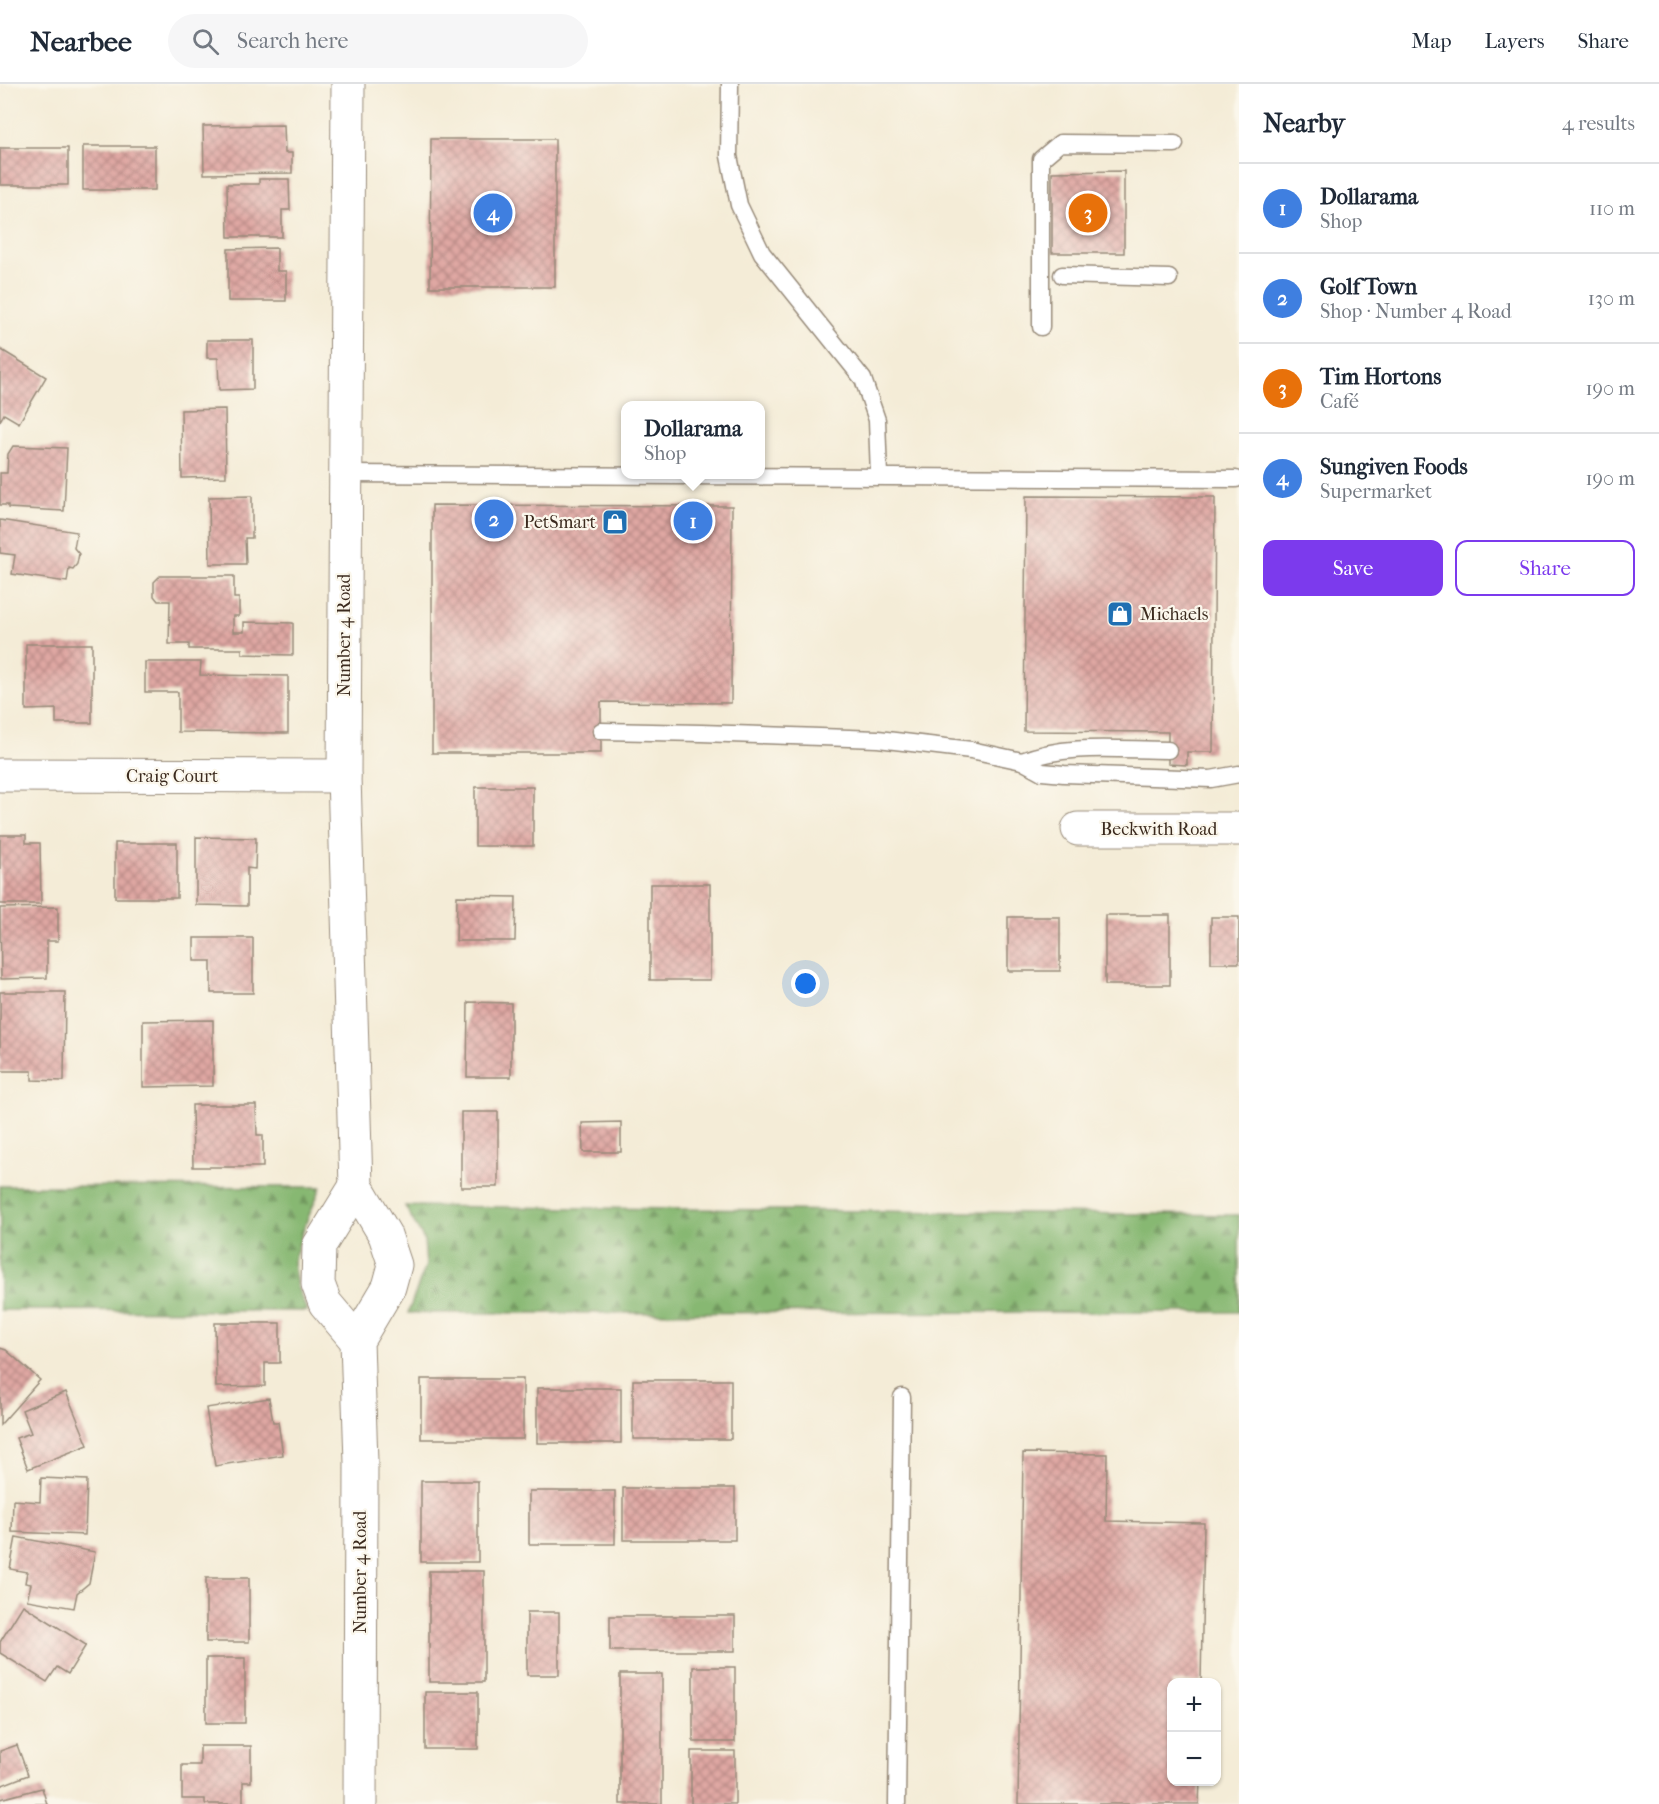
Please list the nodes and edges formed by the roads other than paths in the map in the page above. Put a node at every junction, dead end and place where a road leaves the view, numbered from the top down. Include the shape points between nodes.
1 (348, 84) edge
2 (730, 84) edge
3 (1175, 144) dead end
4 (1062, 275) dead end
5 (1169, 278) dead end
6 (1041, 327) dead end
7 (345, 474) junction
8 (621, 475) edge
9 (765, 476) edge
10 (879, 476) junction
11 (1236, 479) dead end
12 (601, 731) dead end
13 (1168, 750) dead end
14 (1023, 761) junction
15 (1239, 774) edge
16 (0, 775) edge
17 (344, 776) junction
18 (1078, 830) dead end
19 (1239, 830) edge
20 (356, 1186) junction
21 (357, 1341) junction
22 (902, 1397) dead end
23 (360, 1804) edge
24 (897, 1804) edge

1 - 7 street, Number 4 Road
2 - 10 lane via 729,156 739,206 762,253 864,379 877,420
3 - 6 lane via 1059,143 1041,159
4 - 5 lane
7 - 8 lane
7 - 17 street, Number 4 Road
9 - 10 lane
10 - 11 lane
12 - 14 lane via 879,739 971,750
13 - 14 lane via 1067,750
14 - 15 lane via 1042,772 1064,774 1211,779
16 - 17 street, Craig Court
17 - 20 street, Number 4 Road
18 - 19 street, Beckwith Road
20 - 21 street, Number 4 Road via 385,1235 395,1265 389,1287
20 - 21 street via 319,1246 318,1284 325,1304
21 - 23 street, Number 4 Road via 361,1462
22 - 24 lane

